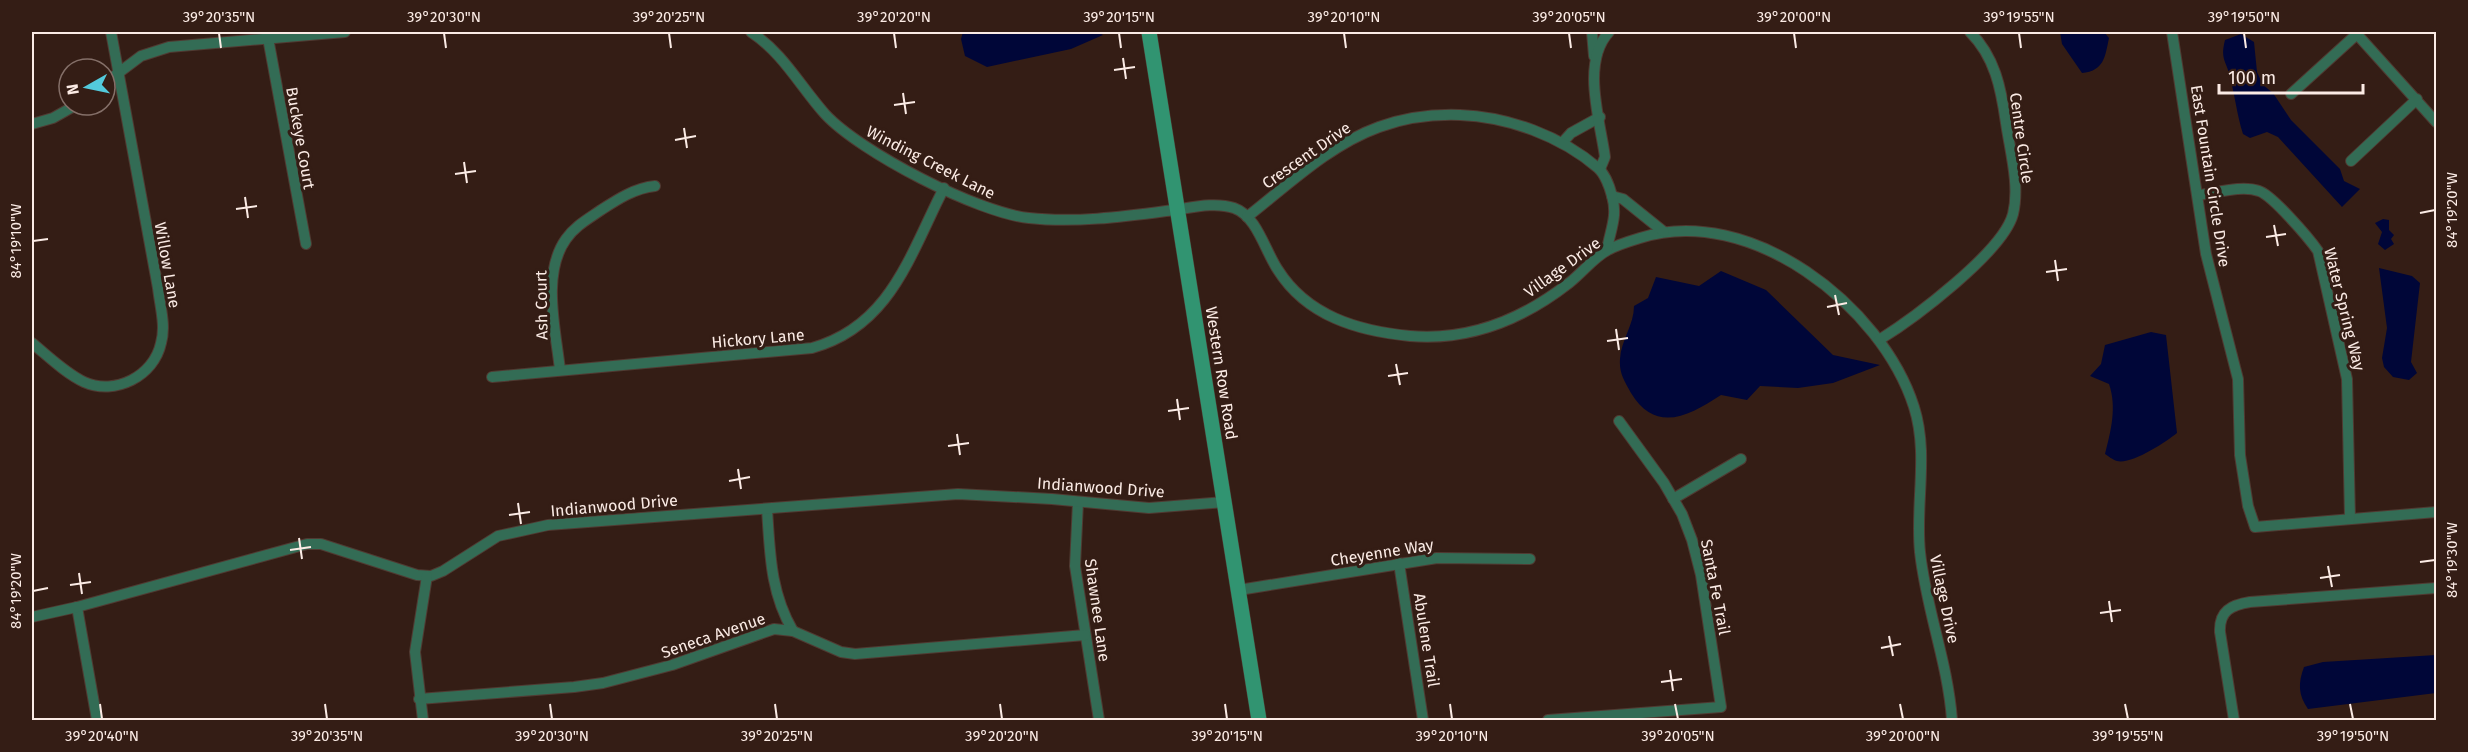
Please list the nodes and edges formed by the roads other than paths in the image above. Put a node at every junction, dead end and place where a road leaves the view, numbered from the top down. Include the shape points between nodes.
1 (111, 32) edge
2 (345, 32) edge
3 (751, 32) edge
4 (1149, 32) edge
5 (1592, 32) edge
6 (1609, 32) edge
7 (1970, 32) edge
8 (2172, 32) edge
9 (2356, 33) edge
10 (268, 38) junction
11 (1595, 59) junction
12 (118, 73) junction
13 (2291, 94) dead end
14 (2416, 99) junction
15 (57, 116) edge
16 (1600, 117) junction
17 (2436, 122) edge
18 (32, 124) edge
19 (1562, 143) junction
20 (2351, 161) dead end
21 (1600, 169) junction
22 (656, 186) dead end
23 (944, 188) junction
24 (2199, 195) junction
25 (1612, 196) junction
26 (1179, 209) junction
27 (1247, 217) junction
28 (1664, 232) junction
29 (306, 244) dead end
30 (1607, 250) junction
31 (1879, 340) junction
32 (32, 343) edge
33 (560, 370) junction
34 (492, 377) dead end
35 (1619, 421) dead end
36 (1741, 459) dead end
37 (1673, 499) junction
38 (1078, 502) junction
39 (1225, 502) junction
40 (766, 509) junction
41 (2436, 512) edge
42 (2350, 519) junction
43 (1530, 560) dead end
44 (1400, 563) junction
45 (427, 576) junction
46 (2436, 588) edge
47 (1239, 590) junction
48 (77, 607) junction
49 (32, 617) edge
50 (793, 631) junction
51 (1085, 635) junction
52 (419, 699) junction
53 (97, 720) edge
54 (423, 720) edge
55 (1099, 720) edge
56 (1260, 720) edge
57 (1423, 720) edge
58 (1548, 720) edge
59 (1952, 720) edge
60 (2234, 720) edge

1 - 12 street, Willow Lane
2 - 10 street
3 - 23 street, Winding Creek Lane via 776,51 840,128 875,152
4 - 26 street, Western Row Road
5 - 11 street
6 - 11 street
7 - 31 street, Centre Circle via 1987,52 1998,78 2014,185 2013,213 1988,254
8 - 24 street, East Fountain Circle Drive
9 - 13 street
9 - 14 street
10 - 12 street via 169,47 141,56
10 - 29 street, Buckeye Court
11 - 16 street
12 - 32 street, Willow Lane via 158,288 163,323 161,344 142,373 124,383 104,386 72,375
14 - 17 street
14 - 20 street
15 - 18 street
16 - 19 street via 1571,133
16 - 21 street via 1605,157
19 - 21 street, Crescent Drive
19 - 27 street, Crescent Drive via 1520,126 1471,116 1407,120 1380,127 1341,145
21 - 25 street
22 - 33 street, Ash Court via 628,194 580,224 558,253 553,280
23 - 26 street, Winding Creek Lane via 984,207 1026,218 1083,218
23 - 33 street, Hickory Lane via 888,295 870,318 840,339 812,348
24 - 42 street, Water Spring Way via 2260,191 2318,250 2347,379
24 - 42 street, East Fountain Circle Drive via 2206,254 2238,379 2240,455 2255,527
25 - 28 street via 1623,199
25 - 30 street via 1616,217
26 - 27 street via 1229,207
26 - 39 street, Western Row Road
27 - 30 street, Village Drive via 1283,277 1309,305 1361,328 1410,336 1460,335 1508,321 1560,290
28 - 30 street, Village Drive
28 - 31 street, Village Drive via 1727,236 1788,259 1818,279
31 - 59 street, Village Drive via 1902,378 1918,419 1920,555
33 - 34 street, Hickory Lane
35 - 37 street, Santa Fe Trail
36 - 37 street
37 - 58 street, Santa Fe Trail via 1697,554 1721,707
38 - 39 street, Indianwood Drive via 1149,508
38 - 40 street, Indianwood Drive via 958,494
38 - 51 street, Shawnee Lane via 1075,566
39 - 47 street, Western Row Road
40 - 45 street, Indianwood Drive via 548,525 485,542 443,571
40 - 50 street via 774,586
41 - 42 street
43 - 44 street, Cheyenne Way via 1451,558
44 - 47 street, Cheyenne Way
44 - 57 street, Abulene Trail
45 - 48 street via 321,544 307,544
45 - 52 street via 416,652
46 - 60 street via 2250,602 2230,607 2221,618 2220,633
47 - 56 street, Western Row Road
48 - 49 street
48 - 53 street
50 - 51 street, Seneca Avenue via 855,654
50 - 52 street, Seneca Avenue via 774,628 672,665 603,683
51 - 55 street, Shawnee Lane
52 - 54 street

